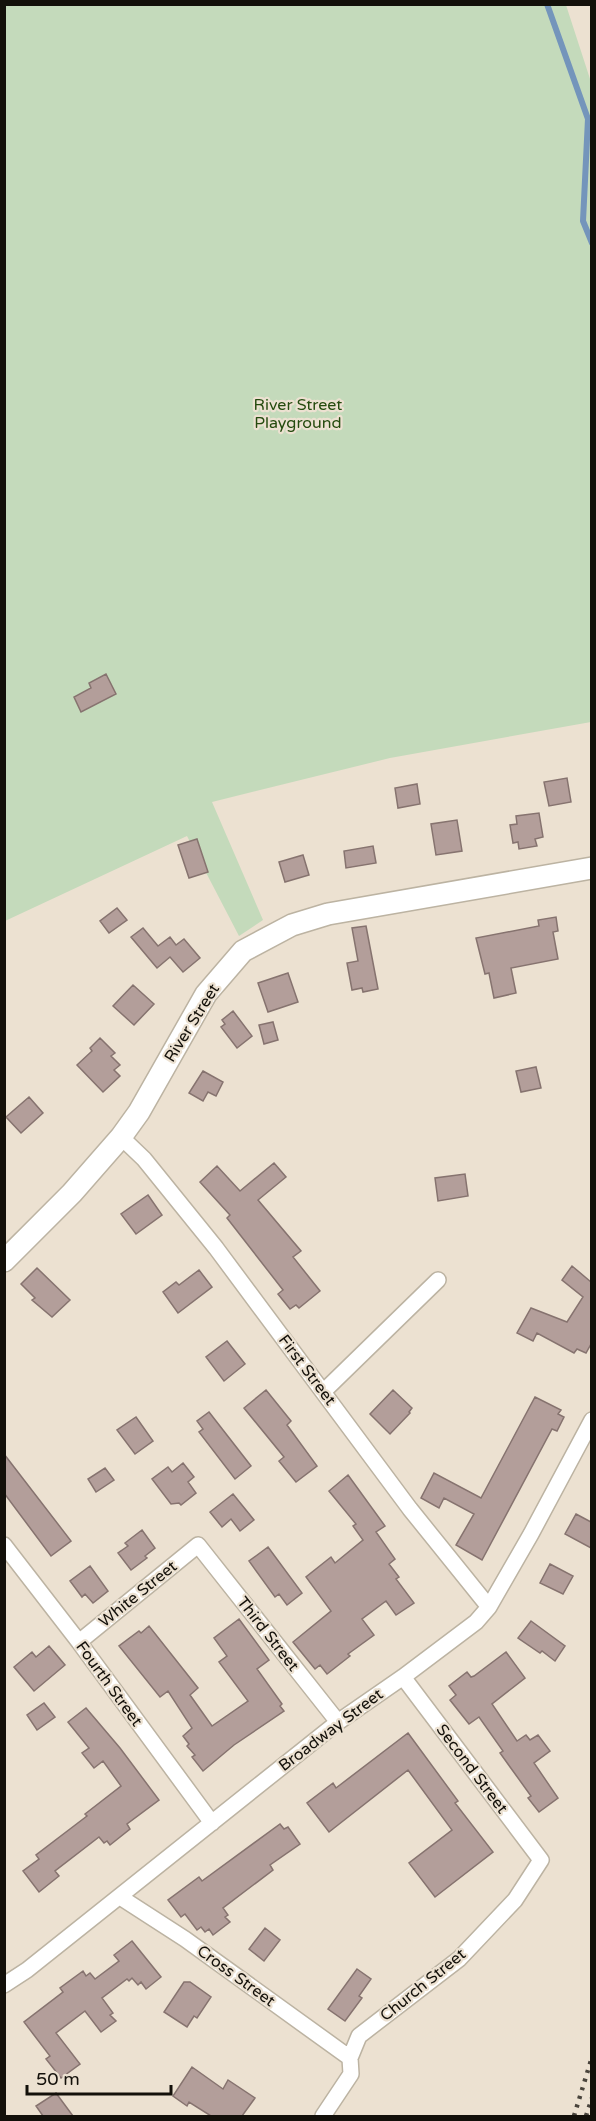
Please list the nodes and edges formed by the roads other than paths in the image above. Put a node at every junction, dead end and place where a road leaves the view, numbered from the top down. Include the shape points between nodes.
1 (591, 868) edge
2 (121, 1137) junction
3 (4, 1261) edge
4 (438, 1280) dead end
5 (324, 1392) junction
6 (591, 1420) edge
7 (4, 1545) edge
8 (198, 1545) joint
9 (489, 1607) junction
10 (79, 1642) junction
11 (403, 1677) junction
12 (338, 1722) junction
13 (212, 1823) junction
14 (541, 1860) joint
15 (120, 1897) junction
16 (4, 1984) edge
17 (351, 2058) junction
18 (323, 2116) edge

1 - 2 main road, River Street via 328,914 292,925 258,942 243,951 206,994
2 - 3 main road, River Street
2 - 5 street, First Street via 144,1159 216,1248
4 - 5 street
5 - 9 street, First Street via 410,1509
6 - 9 street, Broadway Street
7 - 10 street, Fourth Street
8 - 10 street, White Street
8 - 12 street, Third Street
9 - 11 street, Broadway Street via 476,1622
10 - 13 street, Fourth Street
11 - 12 street, Broadway Street
11 - 14 street, Second Street
12 - 13 street, Broadway Street
13 - 15 street, Broadway Street
14 - 17 street, Church Street via 515,1900 459,1959 359,2036
15 - 16 street, Broadway Street
15 - 17 street, Cross Street
17 - 18 street, Church Street via 351,2074

